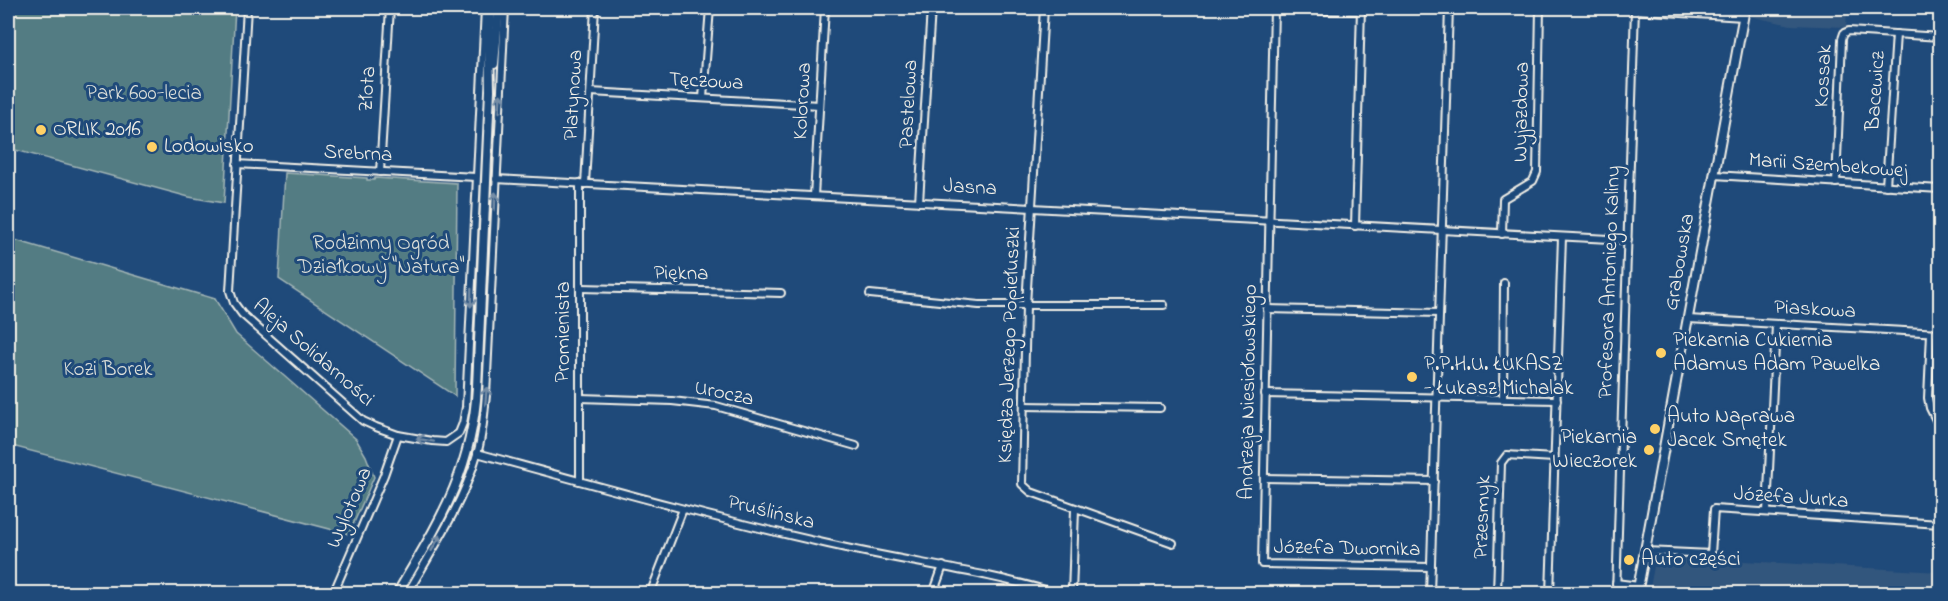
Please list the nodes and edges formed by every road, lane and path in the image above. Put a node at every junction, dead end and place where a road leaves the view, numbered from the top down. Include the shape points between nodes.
1 (247, 8) edge
2 (390, 8) edge
3 (485, 8) edge
4 (491, 8) edge
5 (499, 8) edge
6 (504, 8) edge
7 (595, 8) edge
8 (710, 8) edge
9 (825, 8) edge
10 (931, 8) edge
11 (1044, 8) edge
12 (1449, 8) edge
13 (1540, 8) edge
14 (1745, 8) edge
15 (1274, 9) edge
16 (1361, 9) edge
17 (1635, 9) edge
18 (1743, 17) junction
19 (1896, 34) junction
20 (1941, 36) edge
21 (490, 90) junction
22 (591, 92) junction
23 (703, 98) junction
24 (819, 105) junction
25 (237, 164) junction
26 (380, 172) junction
27 (1714, 175) junction
28 (476, 177) junction
29 (496, 179) junction
30 (1836, 183) junction
31 (583, 184) junction
32 (1886, 186) junction
33 (1941, 189) edge
34 (814, 196) junction
35 (920, 202) junction
36 (1032, 207) junction
37 (1268, 221) junction
38 (1355, 226) junction
39 (1442, 231) junction
40 (1502, 234) junction
41 (1562, 237) junction
42 (1628, 240) junction
43 (1504, 284) dead end
44 (581, 288) junction
45 (781, 293) dead end
46 (870, 294) dead end
47 (1026, 304) junction
48 (1164, 305) dead end
49 (1267, 309) junction
50 (1438, 313) junction
51 (1688, 319) junction
52 (1776, 325) junction
53 (1931, 333) junction
54 (1941, 333) edge
55 (1265, 394) junction
56 (1436, 396) junction
57 (580, 398) junction
58 (1503, 398) junction
59 (1557, 400) junction
60 (1024, 406) junction
61 (1160, 408) dead end
62 (1941, 428) edge
63 (398, 435) junction
64 (856, 446) dead end
65 (477, 453) junction
66 (1554, 458) junction
67 (1264, 478) junction
68 (580, 481) junction
69 (1434, 482) junction
70 (683, 509) junction
71 (1075, 509) junction
72 (1767, 512) junction
73 (1941, 524) edge
74 (1173, 543) dead end
75 (1646, 551) junction
76 (1262, 564) joint
77 (943, 566) junction
78 (1431, 567) junction
79 (1617, 583) junction
80 (1638, 590) edge
81 (333, 594) edge
82 (397, 594) edge
83 (406, 594) edge
84 (650, 594) edge
85 (933, 594) edge
86 (1059, 594) edge
87 (1072, 594) edge
88 (1430, 594) edge
89 (1497, 594) edge
90 (1550, 594) edge
91 (1616, 594) edge

1 - 25 street, Aleja Solidarności
2 - 26 street, Złota
3 - 28 street
4 - 21 street
5 - 21 street
29 -> 6 street
7 - 22 street, Platynowa
8 - 23 street
9 - 24 street, Kolorowa
10 - 35 street, Pastelowa
11 - 36 street, Księdza Jerzego Popiełuszki
12 - 39 street
13 - 40 street, Wyjazdowa via 1537,172 1533,181 1503,199
14 - 18 street, Grabowska
15 - 16 street
15 - 37 street, Andrzeja Niesiołowskiego
16 - 38 street
17 - 18 street
17 - 42 street, Profesora Antoniego Kaliny
18 - 27 street, Grabowska
19 - 20 street, Kossak
19 - 30 street, Kossak via 1844,33
19 - 32 street, Bacewicz
21 - 82 street via 477,387 469,444 448,504
22 - 23 street, Tęczowa
22 - 31 street, Platynowa
23 - 24 street, Tęczowa
24 - 34 street, Kolorowa
25 - 26 street, Srebrna
25 - 63 street, Aleja Solidarności via 230,291 234,303 363,421
26 - 28 street, Srebrna
27 - 30 street, Marii Szembekowej
27 - 51 street, Grabowska
28 -> 63 street, Aleja Solidarności via 466,407 461,429 451,440 440,442
29 - 31 street, Jasna
65 -> 29 street via 486,395
30 - 32 street, Marii Szembekowej
31 - 34 street, Jasna
31 - 44 street, Promienista
32 - 33 street, Marii Szembekowej
34 - 35 street, Jasna
35 - 36 street, Jasna
36 - 37 street, Jasna
36 - 47 street, Księdza Jerzego Popiełuszki
37 - 38 street, Jasna
37 - 49 street, Andrzeja Niesiołowskiego
38 - 39 street, Jasna
39 - 40 street, Jasna
39 - 50 street
40 - 41 street, Jasna
41 - 42 street, Jasna
41 - 59 street
42 - 79 street, Profesora Antoniego Kaliny
43 - 58 street
44 - 45 street, Piękna
44 - 57 street, Promienista
46 - 47 street via 955,303
47 - 48 street
47 - 60 street, Księdza Jerzego Popiełuszki
49 - 50 street
49 - 55 street, Andrzeja Niesiołowskiego
50 - 56 street
51 - 52 street, Piaskowa
51 - 75 street, Grabowska
52 - 53 street, Piaskowa
52 - 72 street
53 - 54 street, Piaskowa
53 - 62 street via 1928,398
55 - 56 street
55 - 67 street, Andrzeja Niesiołowskiego
56 - 58 street
56 - 69 street
57 - 64 street, Urocza via 708,405
57 - 68 street, Promienista
58 - 59 street
59 - 66 street
60 - 61 street
60 - 71 street, Księdza Jerzego Popiełuszki via 1022,484 1031,492
63 - 81 street, Wylotowa
65 - 68 street, Pruślińska
83 -> 65 street via 454,511
66 - 89 street, Przesmyk via 1507,455 1501,463
66 - 90 street
67 - 69 street
67 - 76 street, Andrzeja Niesiołowskiego
68 - 70 street, Pruślińska
69 - 78 street
70 - 77 street, Pruślińska via 832,545
70 - 84 street
71 - 74 street
71 - 87 street
72 - 73 street, Józefa Jurka
72 - 75 street, Józefa Jurka via 1714,509 1711,554
75 - 80 street, Grabowska
76 - 78 street, Józefa Dwornika
77 - 85 street
77 - 86 street, Pruślińska via 1014,580
78 - 88 street
79 - 80 street
79 - 91 street, Profesora Antoniego Kaliny

